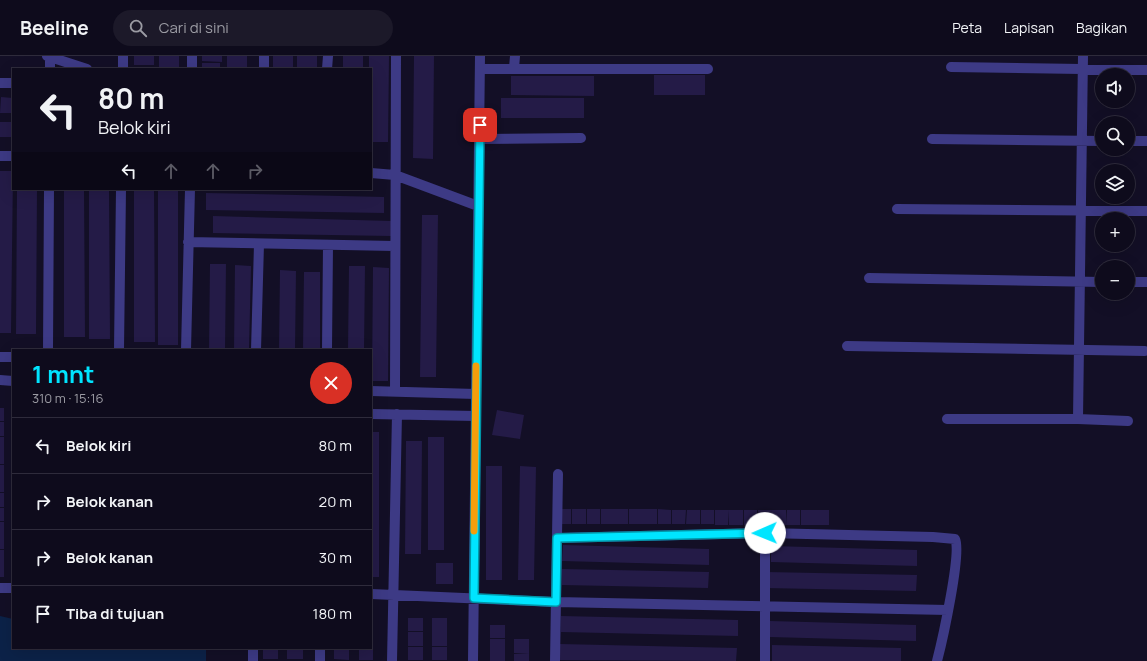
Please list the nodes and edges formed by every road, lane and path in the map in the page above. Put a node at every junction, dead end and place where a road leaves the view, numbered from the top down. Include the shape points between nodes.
1 (49, 56) edge
2 (123, 56) edge
3 (192, 56) edge
4 (264, 56) edge
5 (328, 56) edge
6 (396, 56) edge
7 (480, 56) edge
8 (515, 56) edge
9 (1083, 56) edge
10 (951, 67) dead end
11 (50, 68) edge
12 (84, 68) edge
13 (123, 68) edge
14 (192, 68) edge
15 (264, 68) edge
16 (327, 68) edge
17 (514, 68) junction
18 (480, 69) junction
19 (708, 69) dead end
20 (1083, 69) junction
21 (1147, 70) edge
22 (0, 83) edge
23 (12, 84) edge
24 (581, 138) dead end
25 (479, 139) junction
26 (932, 139) dead end
27 (1082, 140) junction
28 (1095, 141) edge
29 (1135, 141) edge
30 (1147, 141) edge
31 (0, 156) edge
32 (12, 156) edge
33 (372, 173) edge
34 (395, 175) junction
35 (49, 190) edge
36 (121, 190) edge
37 (190, 190) edge
38 (478, 206) junction
39 (897, 209) dead end
40 (1081, 210) junction
41 (1147, 210) edge
42 (188, 242) junction
43 (259, 244) junction
44 (328, 246) junction
45 (394, 246) junction
46 (869, 278) dead end
47 (1080, 281) junction
48 (1095, 282) edge
49 (1135, 282) edge
50 (1147, 282) edge
51 (847, 346) dead end
52 (48, 349) edge
53 (119, 349) edge
54 (186, 349) edge
55 (256, 349) edge
56 (327, 349) edge
57 (1079, 349) junction
58 (1145, 350) dead end
59 (0, 357) edge
60 (12, 357) edge
61 (0, 380) edge
62 (12, 381) edge
63 (372, 390) edge
64 (395, 391) junction
65 (476, 394) junction
66 (372, 414) edge
67 (397, 414) junction
68 (476, 416) junction
69 (947, 419) dead end
70 (1078, 419) junction
71 (1128, 421) dead end
72 (558, 474) dead end
73 (765, 533) junction
74 (557, 538) junction
75 (0, 588) edge
76 (12, 588) edge
77 (372, 594) edge
78 (392, 595) junction
79 (474, 598) junction
80 (556, 602) junction
81 (765, 606) junction
82 (948, 610) junction
83 (253, 649) edge
84 (320, 649) edge
85 (253, 661) edge
86 (320, 661) edge
87 (392, 661) edge
88 (473, 661) edge
89 (555, 661) edge
90 (765, 661) edge
91 (938, 661) edge

1 - 11 street
1 - 12 street
2 - 13 street
3 - 14 street
4 - 15 street
5 - 16 street
6 - 34 street
7 - 18 street
8 - 17 street
9 - 20 street
10 - 20 street
17 - 18 street
17 - 19 street
18 - 25 street
20 - 21 street
20 - 27 street
22 - 23 street
24 - 25 street
25 - 38 street
26 - 27 street
27 - 28 street
27 - 40 street
29 - 30 street
31 - 32 street
33 - 34 street
34 - 38 street
34 - 45 street
35 - 52 street
36 - 53 street
37 - 42 street
38 - 65 street
39 - 40 street
40 - 41 street
40 - 47 street
42 - 43 street
42 - 54 street
43 - 44 street
43 - 55 street
44 - 45 street
44 - 56 street
45 - 64 street
46 - 47 street
47 - 48 street
47 - 57 street
49 - 50 street
51 - 57 street
57 - 58 street
57 - 70 street
59 - 60 street
61 - 62 street
63 - 64 street
64 - 65 street
65 - 68 street
66 - 67 street
67 - 68 street
67 - 78 street
68 - 79 street
69 - 70 street
70 - 71 street
72 - 74 street
73 - 74 street
73 - 81 street
73 - 82 street via 955,539 957,550
74 - 80 street
75 - 76 street
77 - 78 street
78 - 79 street
78 - 87 street
79 - 80 street
79 - 88 street
80 - 81 street
80 - 89 street
81 - 82 street
81 - 90 street
82 - 91 street
83 - 85 street
84 - 86 street

